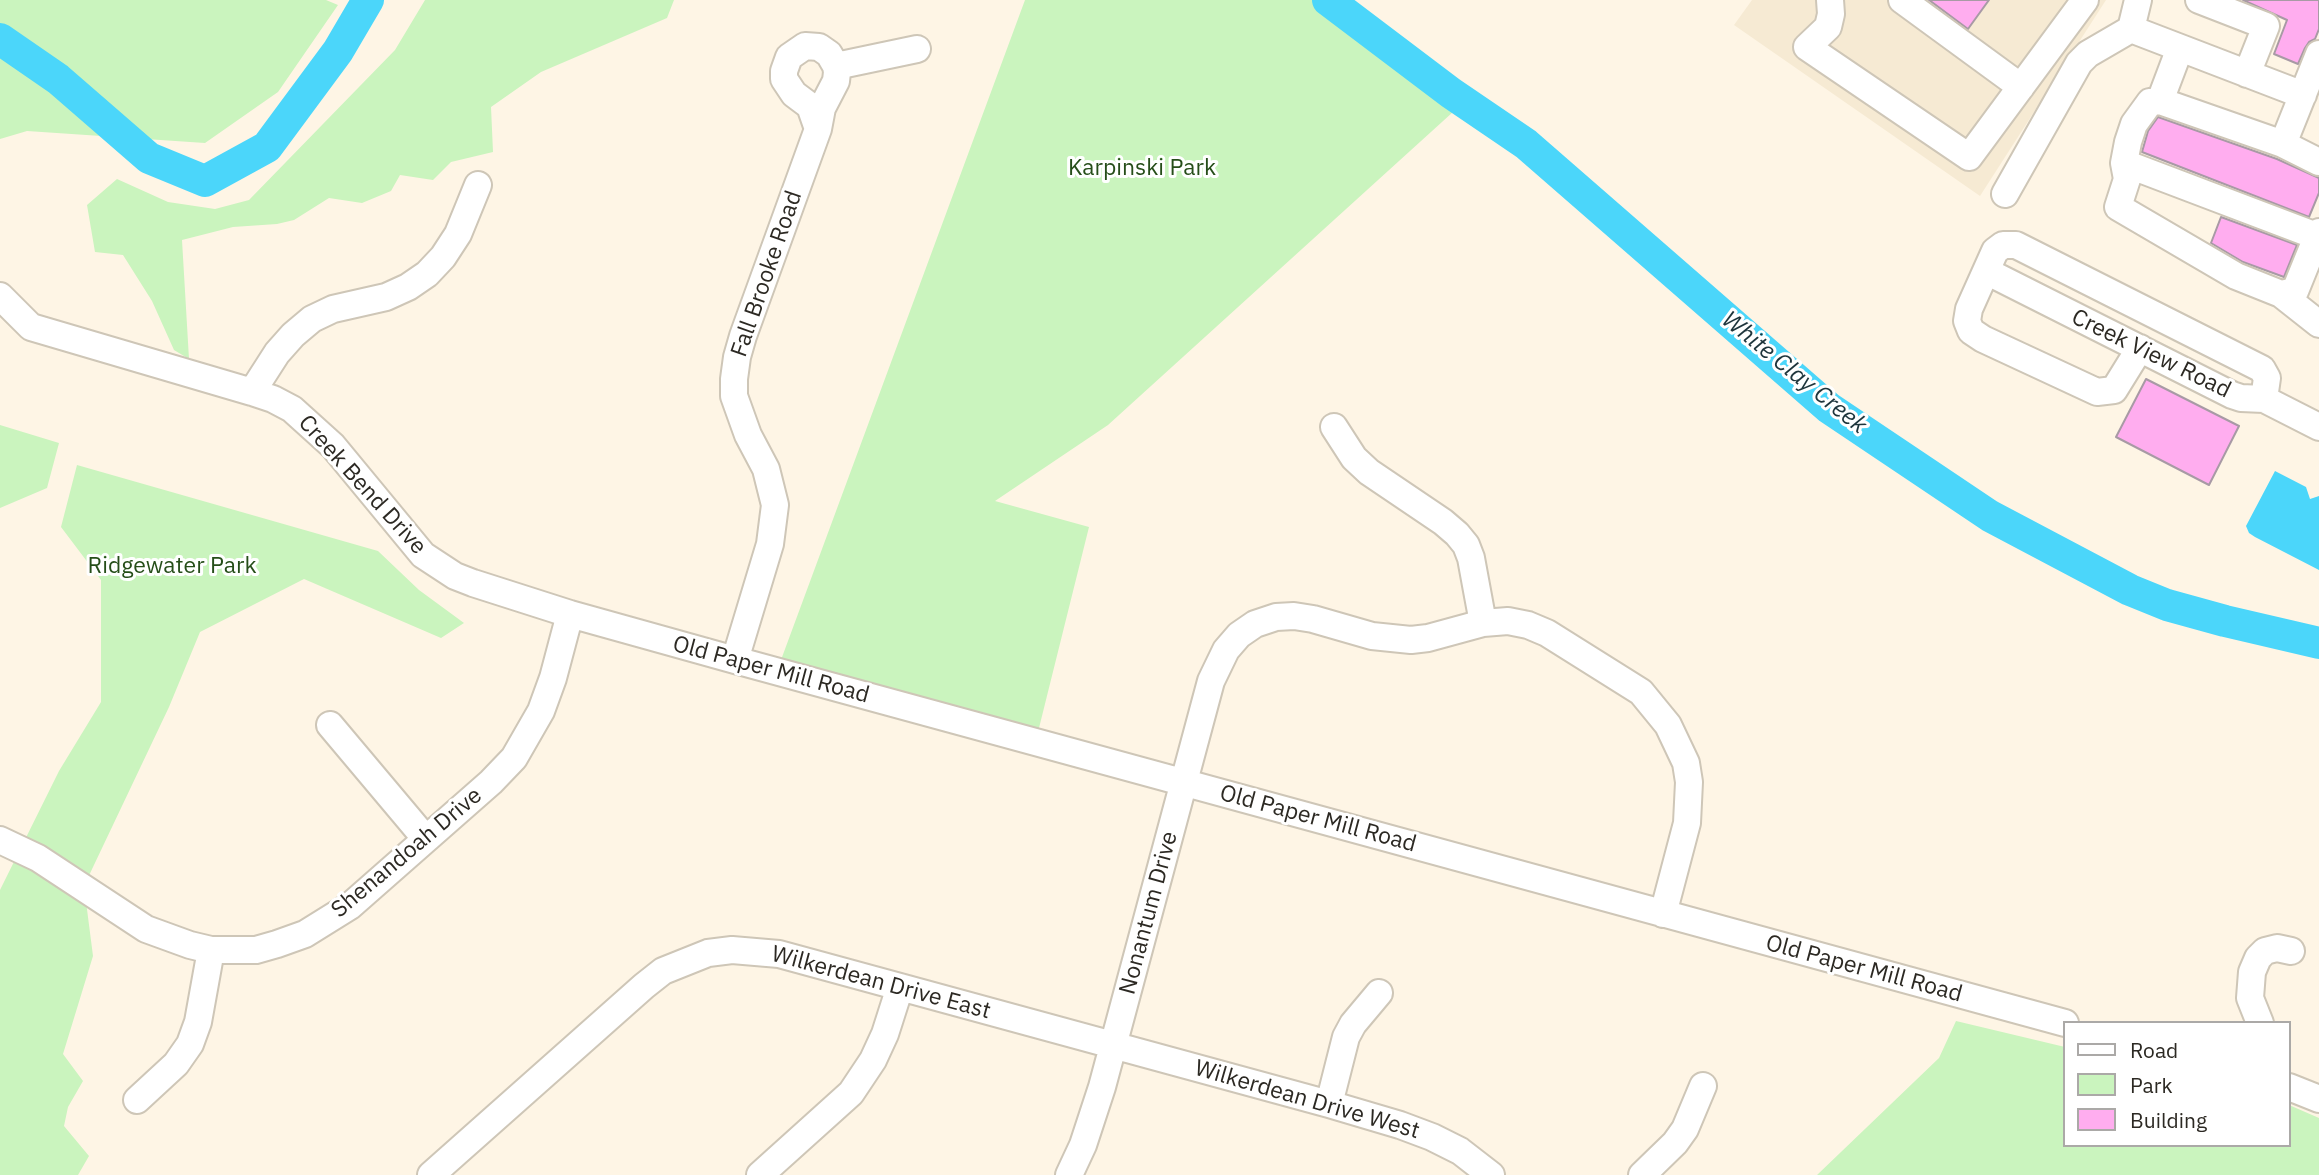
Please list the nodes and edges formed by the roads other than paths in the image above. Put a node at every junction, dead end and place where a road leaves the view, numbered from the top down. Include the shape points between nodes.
1 (1830, 0) edge
2 (1902, 0) edge
3 (2085, 0) edge
4 (2138, 0) edge
5 (2199, 0) edge
6 (2131, 29) junction
7 (2180, 48) junction
8 (916, 49) dead end
9 (2319, 54) edge
10 (836, 66) junction
11 (2247, 74) junction
12 (2021, 87) junction
13 (2302, 95) junction
14 (2160, 101) junction
15 (818, 129) junction
16 (2283, 144) junction
17 (2319, 162) edge
18 (2124, 163) junction
19 (478, 185) dead end
20 (2005, 194) dead end
21 (2318, 235) edge
22 (1986, 271) junction
23 (2281, 294) junction
24 (0, 296) edge
25 (2319, 324) edge
26 (2140, 348) junction
27 (252, 392) junction
28 (2264, 399) junction
29 (1334, 427) dead end
30 (2319, 427) edge
31 (570, 614) junction
32 (1483, 623) junction
33 (735, 660) junction
34 (330, 725) dead end
35 (1184, 783) junction
36 (425, 838) junction
37 (0, 840) edge
38 (1663, 914) junction
39 (211, 950) junction
40 (2291, 951) dead end
41 (900, 987) junction
42 (1379, 993) dead end
43 (2259, 1021) edge
44 (2064, 1023) edge
45 (1113, 1045) junction
46 (1703, 1086) dead end
47 (2291, 1088) edge
48 (2319, 1099) edge
49 (137, 1100) dead end
50 (1329, 1104) junction
51 (431, 1175) edge
52 (760, 1175) edge
53 (1069, 1175) edge
54 (1491, 1175) edge
55 (1642, 1175) edge

1 - 12 street via 1828,27 1807,47 1969,157
2 - 12 street
3 - 12 street
4 - 6 street
5 - 11 street via 2266,26
6 - 7 street
6 - 20 street via 2079,63
7 - 11 street
7 - 14 street
8 - 10 street
9 - 13 street
10 - 15 street, Fall Brooke Road via 836,81 822,108
10 - 15 street via 829,54 812,46 793,52 785,64 787,86 810,106
11 - 13 street
13 - 16 street
14 - 16 street
14 - 18 street via 2150,102 2134,124
15 - 33 street, Fall Brooke Road via 743,336 736,368 734,396 766,469 775,505 770,544
16 - 17 street
18 - 21 street
18 - 23 street via 2127,178 2118,206 2236,276
19 - 27 street via 458,234 427,274 386,297 333,309 312,320 277,353
21 - 23 street via 2295,291
22 - 26 street, Creek View Road
22 - 26 street via 1967,321 1971,331 1983,339 2097,393 2114,390
22 - 28 street via 2003,244 2016,246 2262,369 2267,378
23 - 25 street
24 - 27 street, Creek Bend Drive via 31,327
26 - 28 street, Creek View Road via 2232,395
27 - 31 street, Creek Bend Drive via 273,399 315,428 438,567
28 - 30 street, Creek View Road
29 - 32 street via 1369,472 1443,522 1466,545
31 - 33 street, Old Paper Mill Road
31 - 36 street, Shenandoah Drive via 541,711 514,758
32 - 35 street, Nonantum Drive via 1428,638 1393,640 1294,616 1255,624 1226,650 1211,681
32 - 38 street via 1508,621 1547,633 1641,692 1668,725 1686,763 1690,803
33 - 35 street, Old Paper Mill Road
34 - 36 street
35 - 38 street, Old Paper Mill Road
35 - 45 street, Nonantum Drive
36 - 39 street, Shenandoah Drive via 350,906 305,934 256,950
37 - 39 street, Shenandoah Drive via 38,858 146,929
38 - 44 street, Old Paper Mill Road
39 - 49 street via 190,1044 176,1064
40 - 43 street via 2277,948 2258,958 2250,998
41 - 45 street, Wilkerdean Drive East
41 - 51 street, Wilkerdean Drive East via 779,954 732,950 685,961 644,986
41 - 52 street via 885,1034 857,1085
42 - 50 street via 1346,1037
45 - 50 street, Wilkerdean Drive West
45 - 53 street, Nonantum Drive via 1090,1125
46 - 55 street via 1685,1129
47 - 48 street
50 - 54 street, Wilkerdean Drive West via 1432,1137

